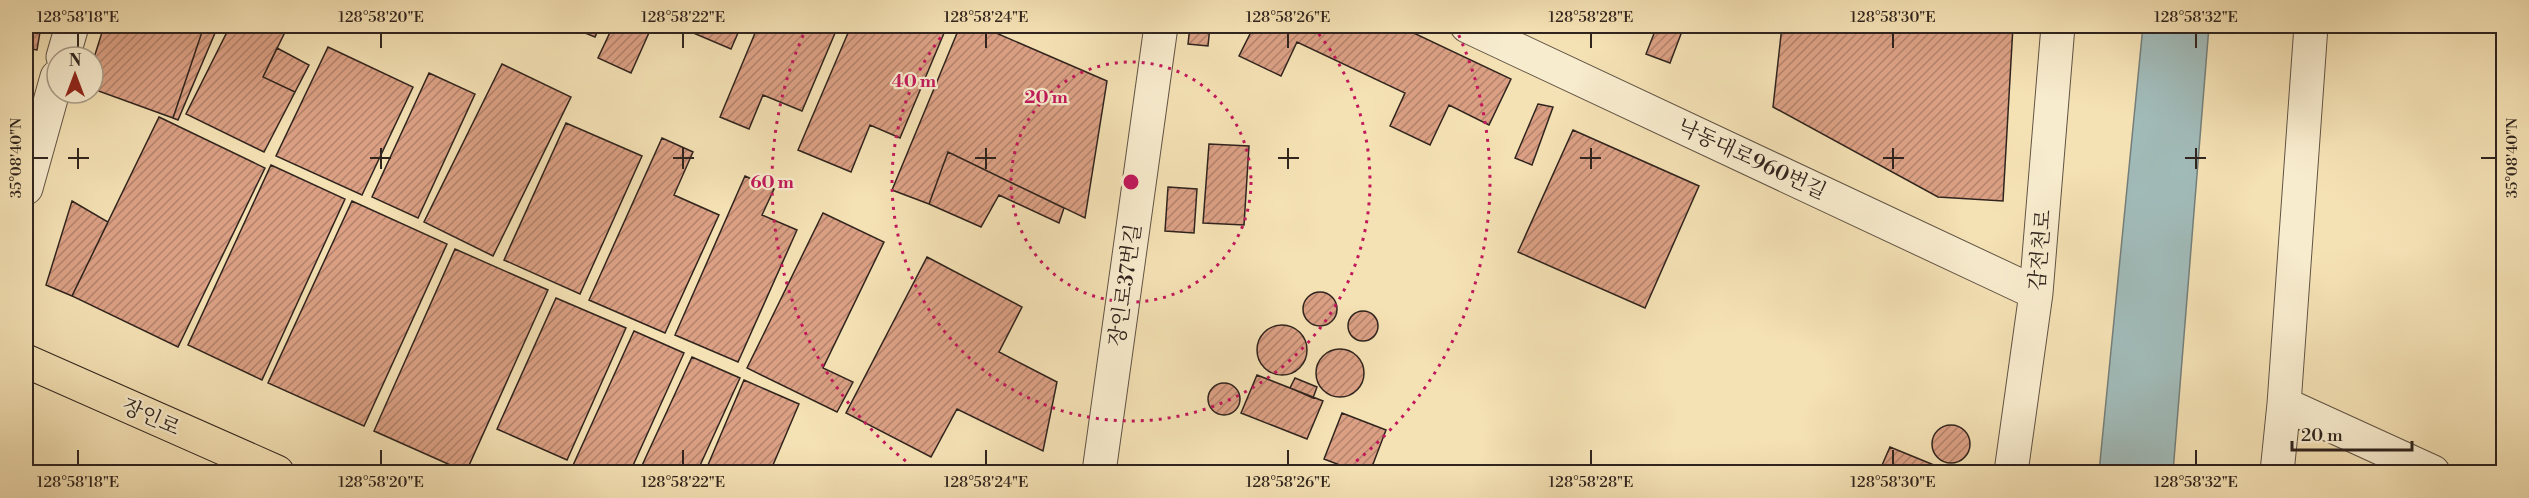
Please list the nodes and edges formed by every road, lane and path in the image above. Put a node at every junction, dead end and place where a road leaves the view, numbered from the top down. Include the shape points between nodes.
1 (72, 26) edge
2 (1161, 26) edge
3 (1467, 26) edge
4 (2058, 26) edge
5 (2311, 26) edge
6 (66, 45) edge
7 (49, 105) edge
8 (26, 188) edge
9 (2036, 293) junction
10 (26, 361) edge
11 (2284, 404) junction
12 (277, 472) edge
13 (1098, 472) edge
14 (2011, 472) edge
15 (2277, 472) edge
16 (2433, 472) edge

1 - 6 street
2 - 13 street, 장인로37번길
3 - 9 street, 낙동대로960번길
4 - 9 street, 감전천로
5 - 11 street
7 - 8 street
9 - 14 street, 감전천로
10 - 12 main road, 장인로
11 - 15 street
11 - 16 street

